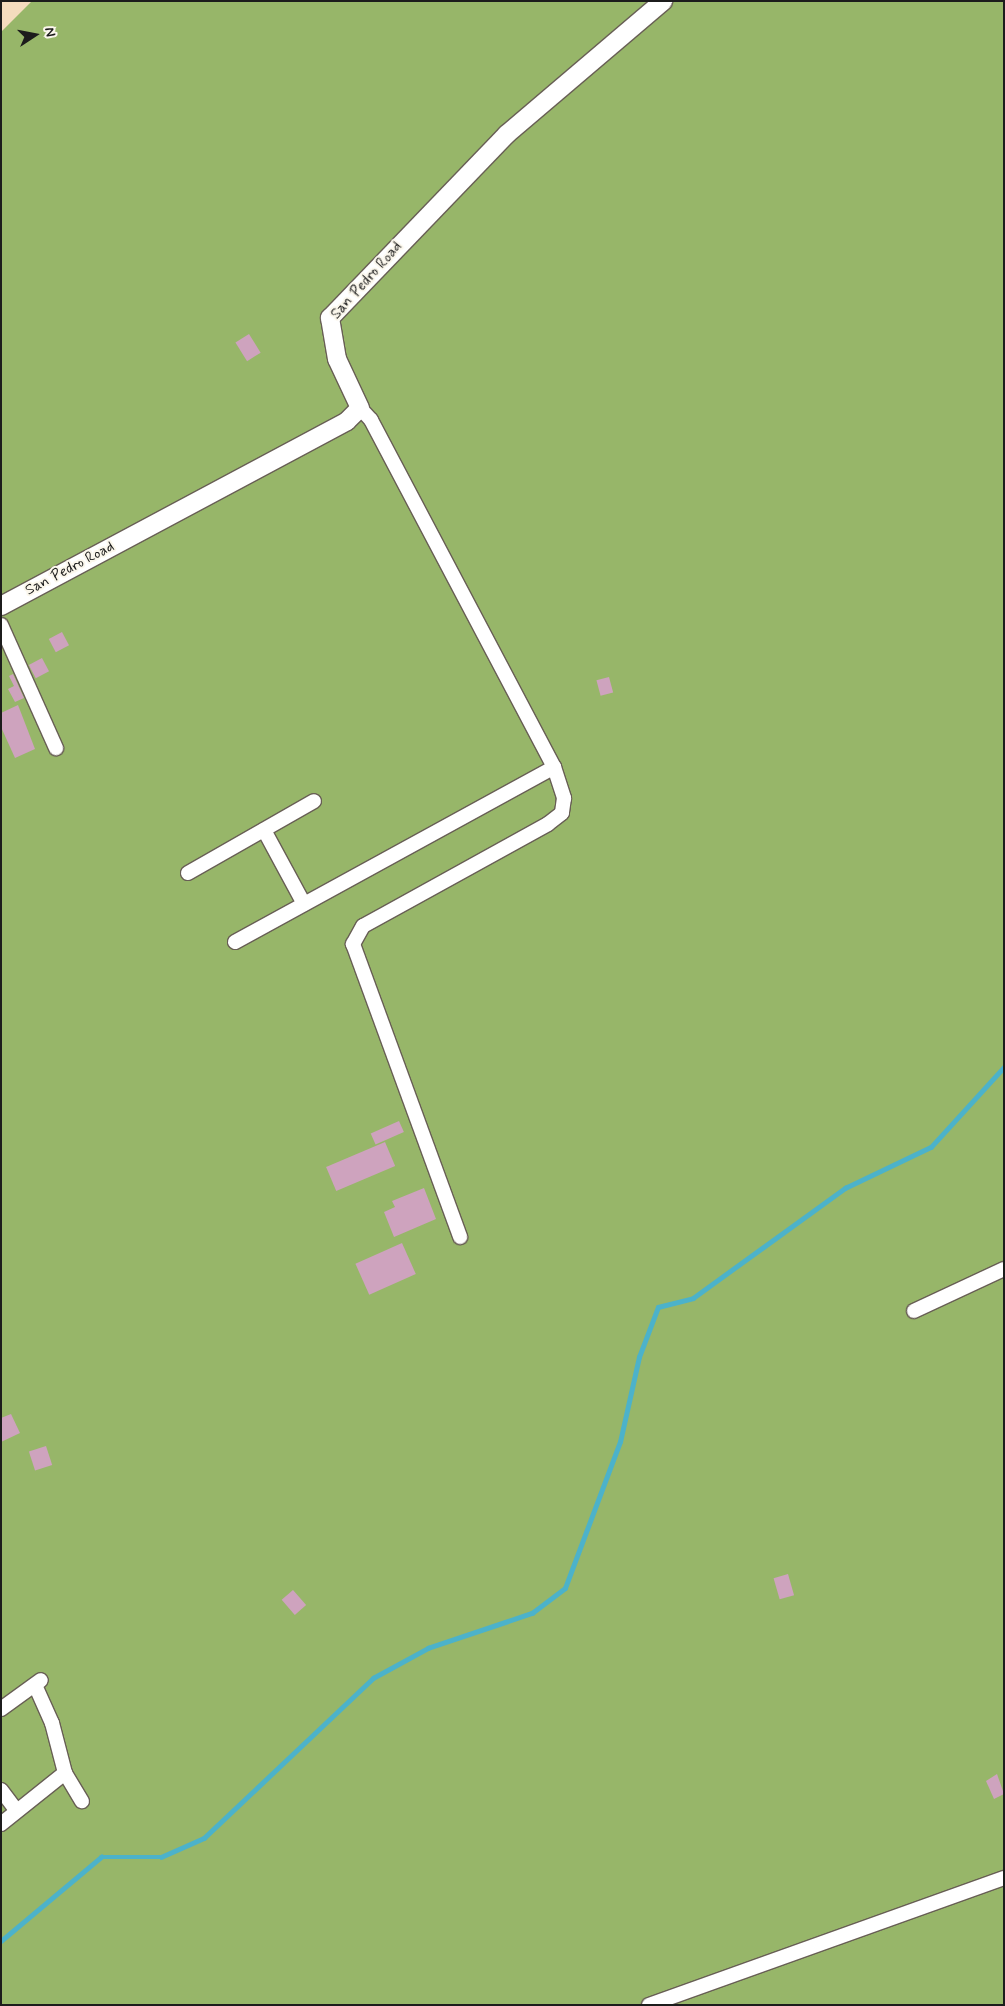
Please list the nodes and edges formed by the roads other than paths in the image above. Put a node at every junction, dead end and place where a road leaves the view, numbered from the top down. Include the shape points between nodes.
1 (663, 1) edge
2 (360, 408) junction
3 (1, 606) edge
4 (1, 624) edge
5 (56, 748) dead end
6 (554, 767) junction
7 (314, 802) dead end
8 (264, 830) junction
9 (188, 873) dead end
10 (304, 904) junction
11 (235, 942) dead end
12 (460, 1237) dead end
13 (1004, 1269) edge
14 (914, 1311) dead end
15 (1, 1709) edge
16 (65, 1773) junction
17 (1, 1790) edge
18 (82, 1801) dead end
19 (17, 1811) junction
20 (1, 1824) edge
21 (1004, 1878) edge
22 (650, 2005) edge

1 - 2 street, San Pedro Road via 507,134 330,318 337,359
2 - 3 street, San Pedro Road via 347,421 266,466
2 - 6 street via 371,420
4 - 5 street
6 - 10 street
6 - 12 street via 564,798 562,813 363,926 353,944
7 - 8 street
8 - 9 street
8 - 10 street
10 - 11 street
13 - 14 street
15 - 16 street via 38,1683
16 - 18 street
16 - 19 street
17 - 19 street
19 - 20 street
21 - 22 street

